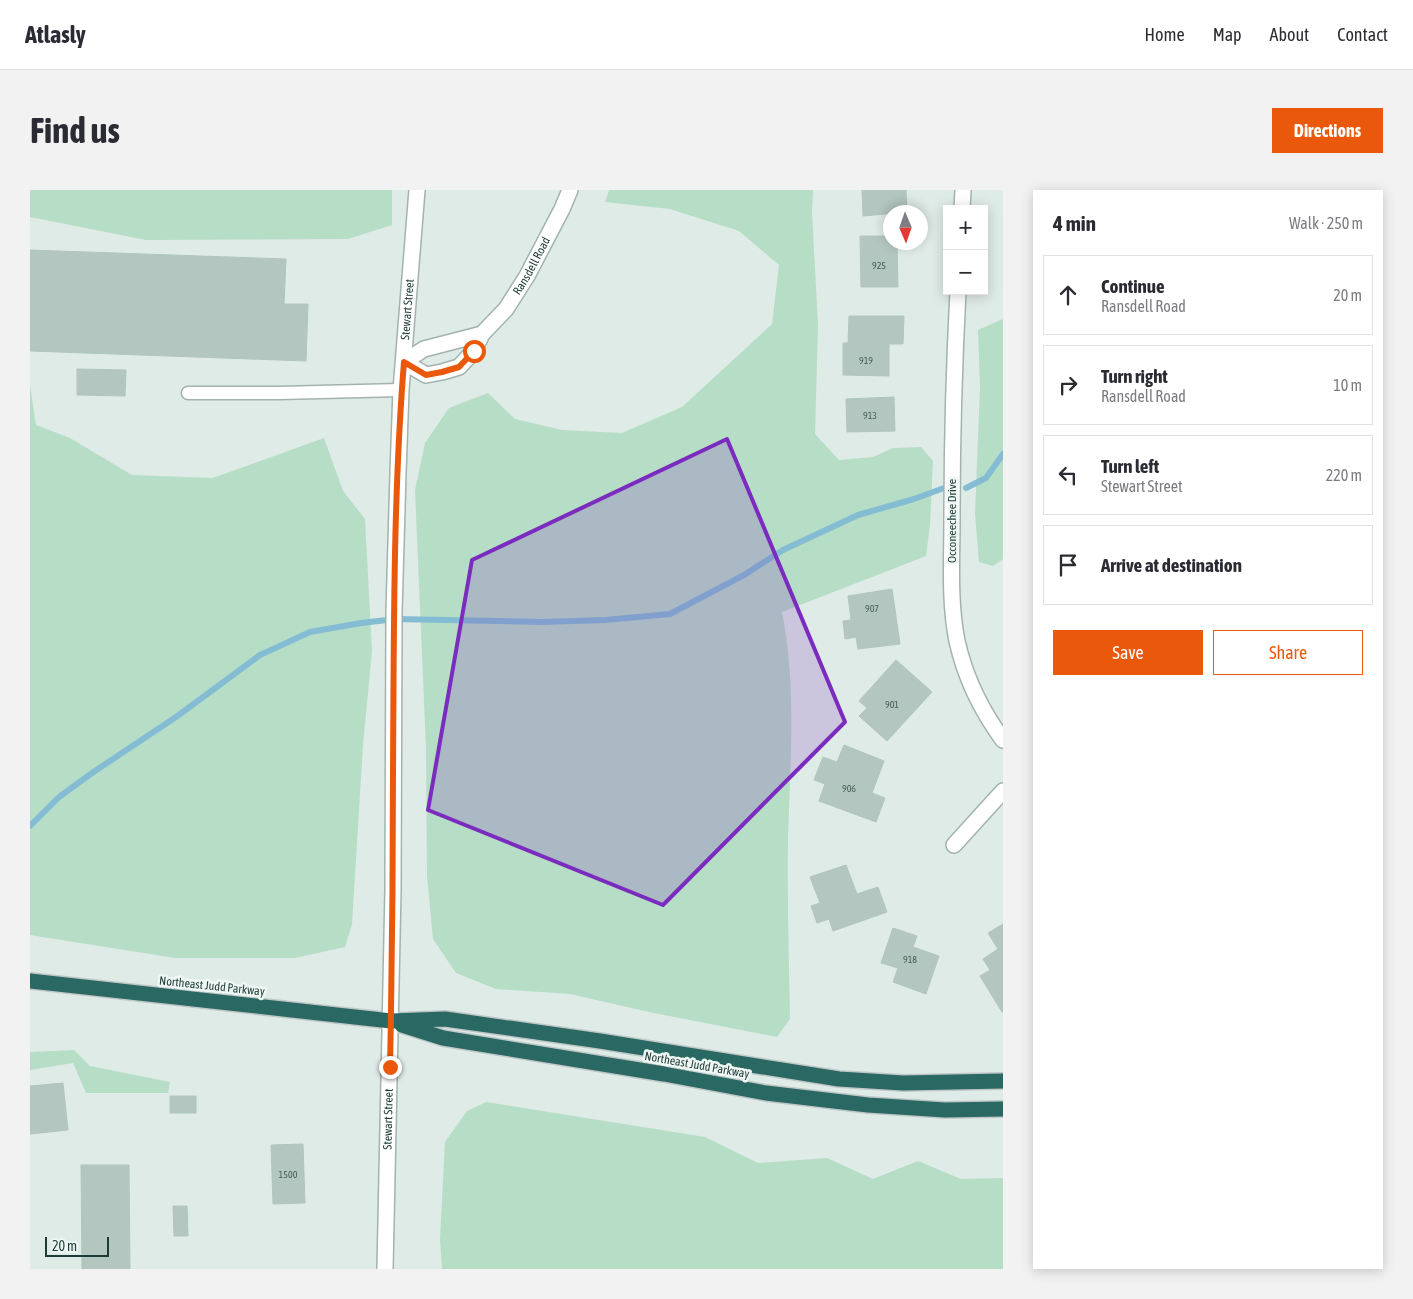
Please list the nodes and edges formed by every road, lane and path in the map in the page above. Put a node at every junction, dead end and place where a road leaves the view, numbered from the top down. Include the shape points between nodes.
1 (417, 190) edge
2 (570, 190) edge
3 (963, 190) edge
4 (962, 205) edge
5 (958, 295) edge
6 (482, 334) junction
7 (404, 362) junction
8 (402, 390) junction
9 (188, 393) dead end
10 (1003, 740) edge
11 (1003, 791) edge
12 (954, 845) dead end
13 (30, 981) edge
14 (391, 1021) junction
15 (1003, 1081) edge
16 (1003, 1109) edge
17 (385, 1269) edge

1 - 7 street, Stewart Street
2 - 6 street, Ransdell Road via 527,276 506,309
3 - 4 street
5 - 10 street, Occoneechee Drive via 952,488 954,618 974,691
6 - 7 street via 424,349
6 - 7 street, Ransdell Road via 474,351 459,367 426,375
7 - 8 street, Stewart Street
8 - 9 lane
8 - 14 street, Stewart Street via 394,612
11 - 12 street
13 - 14 highway, Northeast Judd Parkway
14 - 15 highway, Northeast Judd Parkway via 445,1019 838,1079 903,1083
14 - 16 highway, Northeast Judd Parkway via 443,1038 766,1093 868,1105 945,1110
14 - 17 street, Stewart Street

